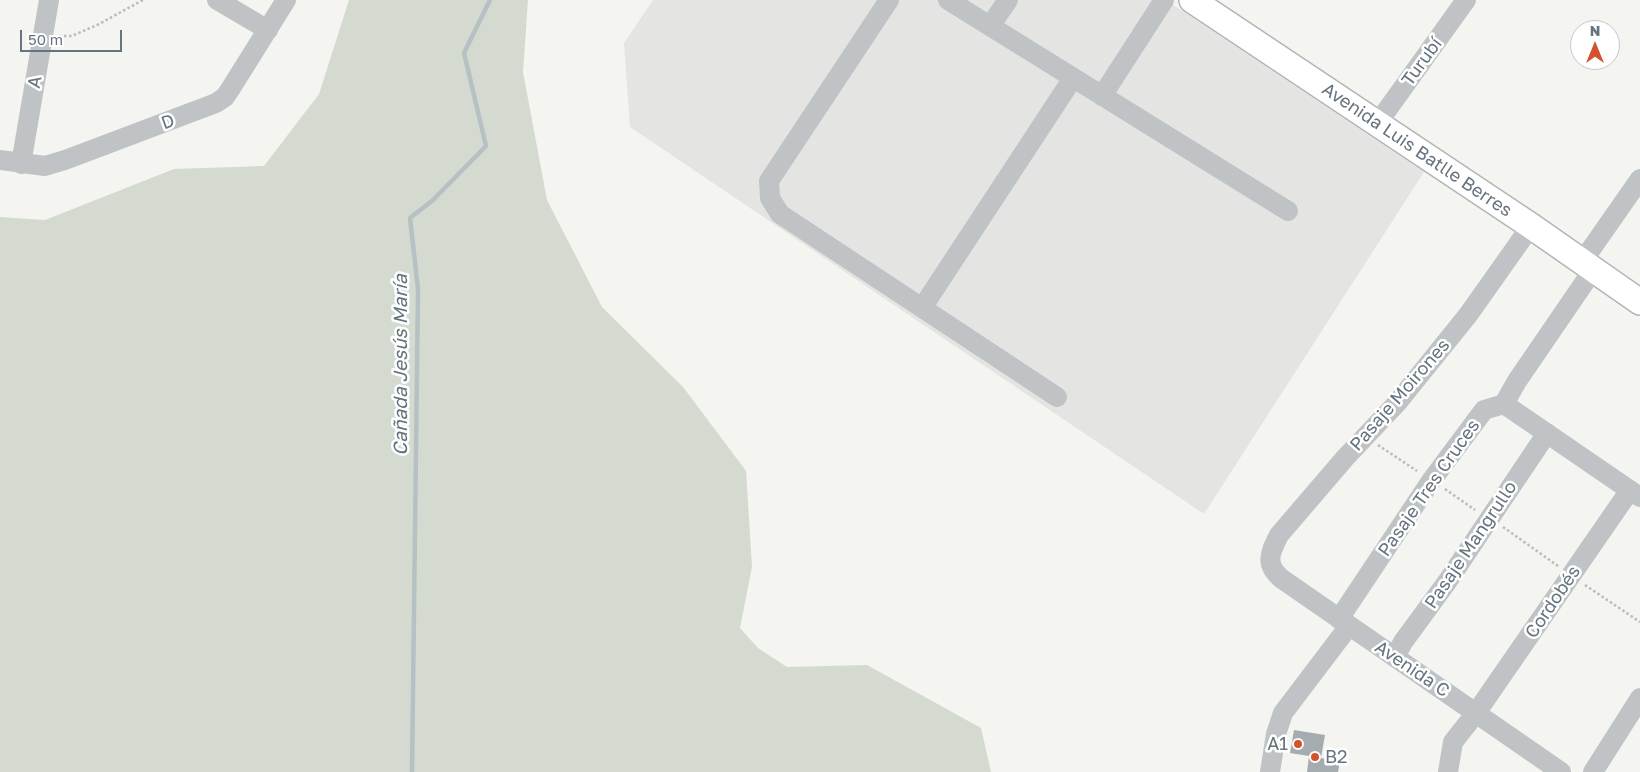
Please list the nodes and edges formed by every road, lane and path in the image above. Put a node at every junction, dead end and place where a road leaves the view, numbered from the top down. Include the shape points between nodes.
1 (49, 0) edge
2 (143, 0) edge
3 (217, 0) edge
4 (286, 0) edge
5 (889, 0) edge
6 (948, 0) edge
7 (1008, 0) edge
8 (1164, 0) edge
9 (1192, 0) edge
10 (1466, 0) edge
11 (990, 26) junction
12 (268, 30) junction
13 (43, 35) junction
14 (1073, 78) junction
15 (1102, 96) junction
16 (1377, 124) junction
17 (0, 160) edge
18 (21, 164) junction
19 (1640, 180) edge
20 (1288, 211) dead end
21 (1530, 226) junction
22 (1588, 266) junction
23 (1640, 302) edge
24 (922, 308) junction
25 (1056, 397) dead end
26 (1504, 404) junction
27 (1547, 434) junction
28 (1635, 494) edge
29 (1270, 561) joint
30 (1344, 622) junction
31 (1395, 657) junction
32 (1640, 698) edge
33 (1476, 713) junction
34 (1270, 772) edge
35 (1448, 772) edge
36 (1562, 772) edge
37 (1593, 772) edge

1 - 13 street, A
2 - 13 path via 72,36
3 - 12 street
4 - 12 street, D
5 - 24 street via 769,181 770,198 780,214
6 - 11 street
7 - 11 street
8 - 15 street
9 - 16 main road, Avenida Luis Batlle Berres
10 - 16 street, Turubí
11 - 14 street
12 - 18 street, D via 225,97 216,103 65,160 45,166
13 - 18 street, A
14 - 15 street
14 - 24 street
15 - 20 street
16 - 21 main road, Avenida Luis Batlle Berres
17 - 18 street, D
19 - 22 street
21 - 22 main road, Avenida Luis Batlle Berres
21 - 29 street, Pasaje Moirones via 1468,314 1397,404 1344,458 1279,535
22 - 23 main road, Avenida Luis Batlle Berres
22 - 26 street
24 - 25 street
26 - 27 street
26 - 30 street, Pasaje Tres Cruces via 1484,410 1431,480
27 - 28 street
27 - 31 street, Pasaje Mangrullo
28 - 33 street, Cordobés
29 - 30 street, Avenida C via 1273,572
30 - 31 street, Avenida C
30 - 34 street, Pasaje Tres Cruces via 1283,713
31 - 33 street, Avenida C
32 - 37 street
33 - 35 street, Cordobés via 1453,742
33 - 36 street, Avenida C

